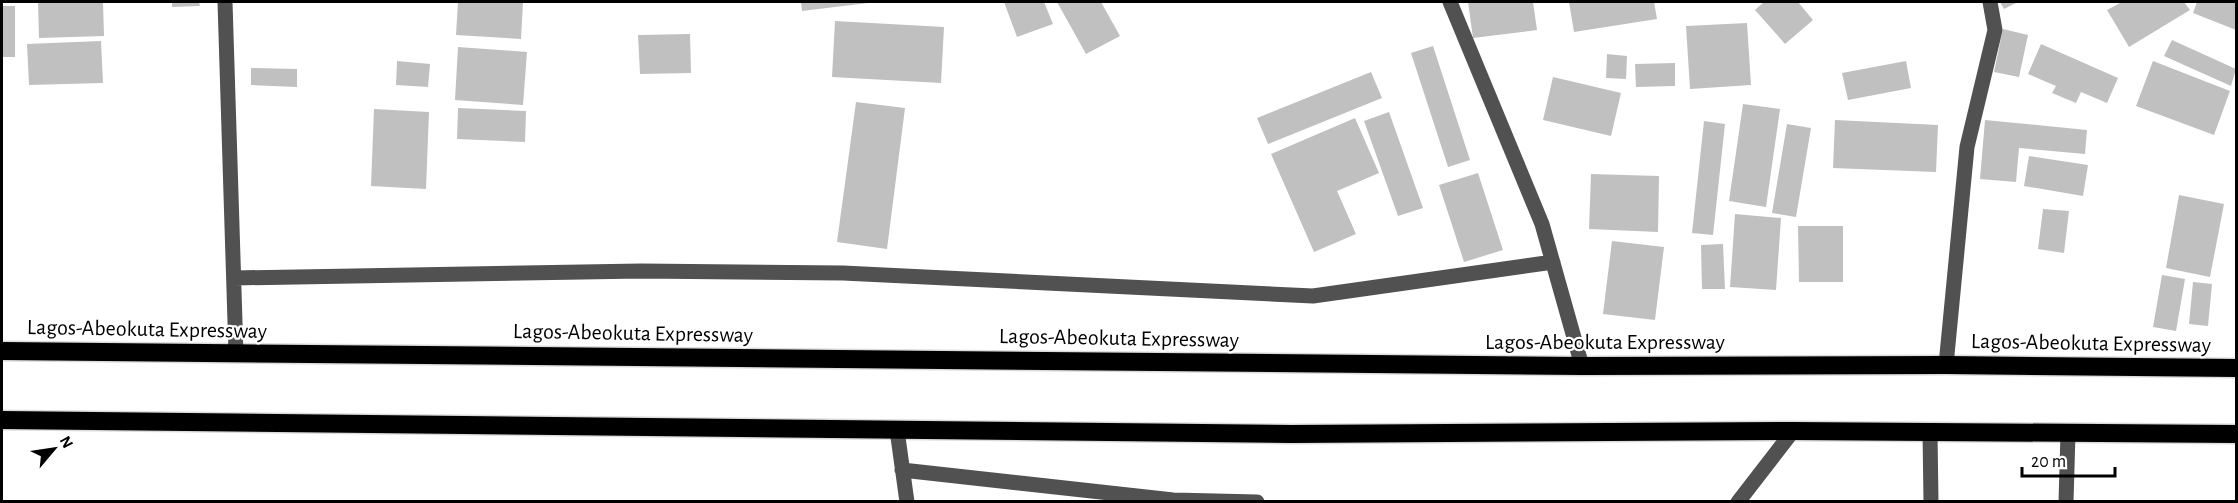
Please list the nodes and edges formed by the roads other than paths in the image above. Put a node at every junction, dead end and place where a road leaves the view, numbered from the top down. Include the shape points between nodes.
1 (225, 2) edge
2 (1450, 2) edge
3 (1990, 2) edge
4 (1553, 262) junction
5 (234, 278) junction
6 (2, 351) edge
7 (236, 354) junction
8 (1946, 365) junction
9 (1582, 366) junction
10 (2236, 369) edge
11 (2, 420) edge
12 (897, 430) junction
13 (1793, 431) junction
14 (1930, 432) junction
15 (2068, 433) junction
16 (2236, 434) edge
17 (902, 470) junction
18 (907, 501) edge
19 (1257, 501) edge
20 (1738, 501) edge
21 (1931, 501) edge
22 (2066, 501) edge

1 - 5 street
2 - 4 street via 1542,224
3 - 8 street via 1995,30 1967,147
4 - 5 street via 1312,296 843,273 641,271
4 - 9 street
5 - 7 street
6 - 7 highway, Lagos-Abeokuta Expressway
7 - 9 highway, Lagos-Abeokuta Expressway
8 - 9 highway, Lagos-Abeokuta Expressway
8 - 10 highway, Lagos-Abeokuta Expressway
11 - 12 highway
12 - 13 highway via 1291,434
12 - 17 street
13 - 14 highway
13 - 20 street
14 - 15 highway
14 - 21 street
15 - 16 highway
15 - 22 street
17 - 18 street
17 - 19 street via 1173,500

